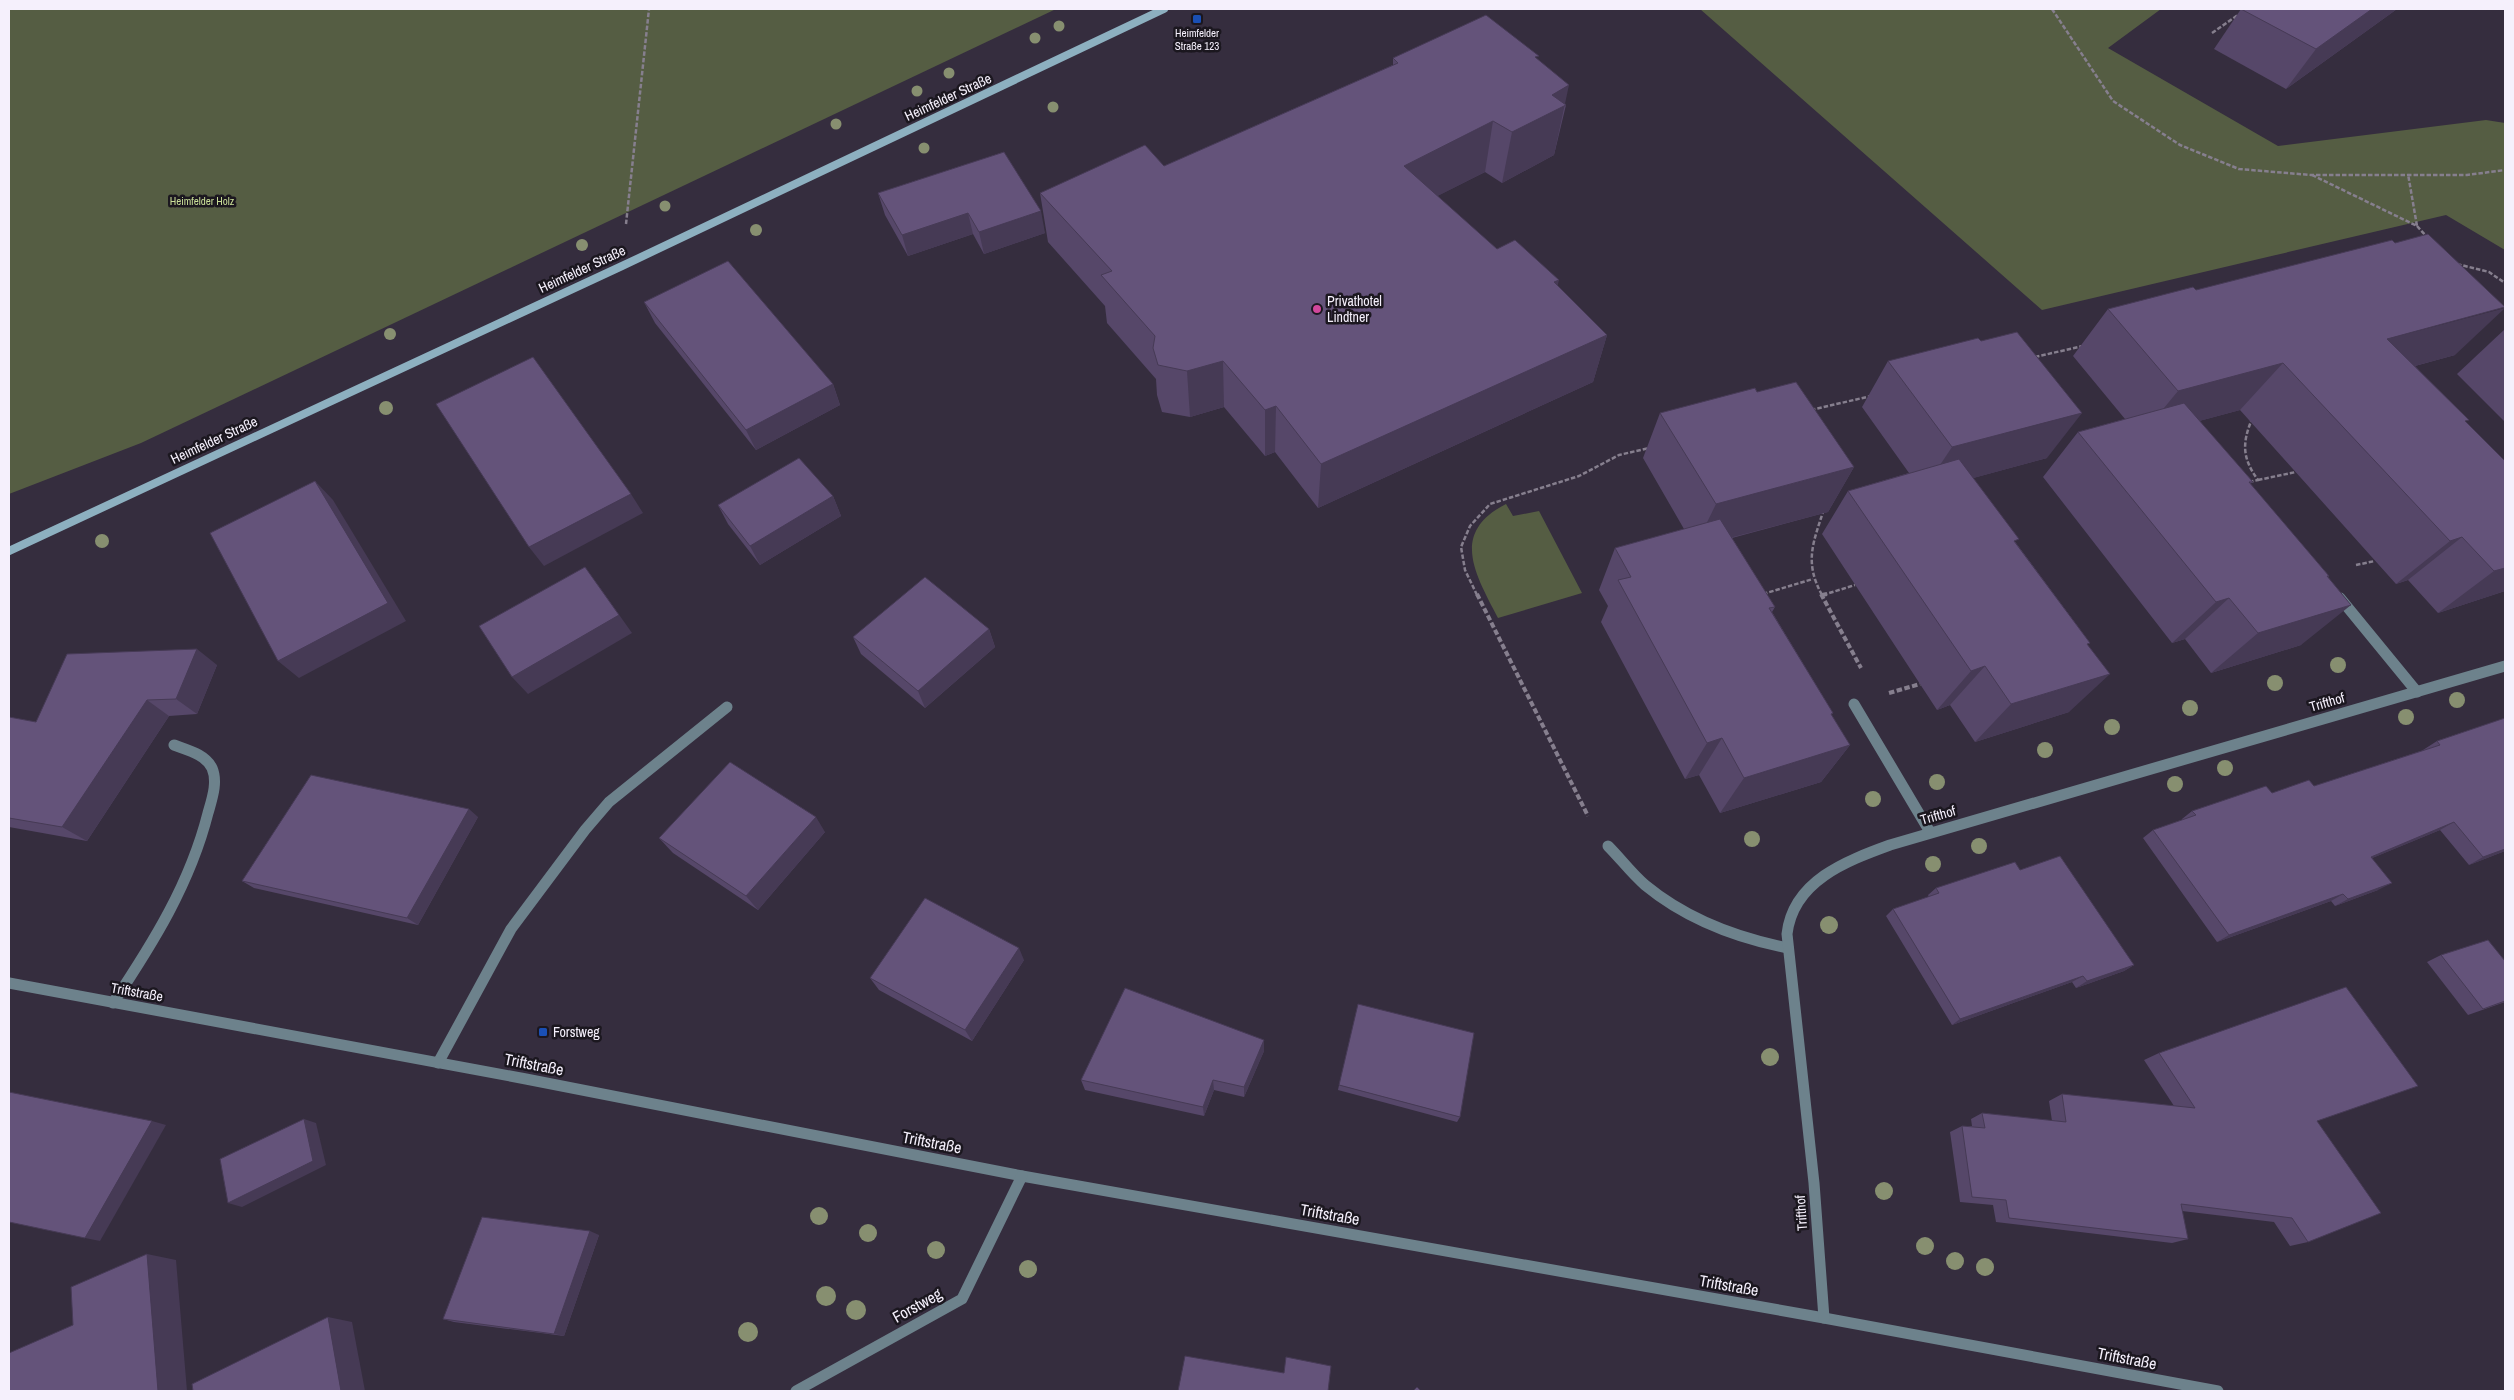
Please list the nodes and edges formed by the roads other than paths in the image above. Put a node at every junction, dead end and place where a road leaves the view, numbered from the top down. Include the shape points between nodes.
1 (1164, 9) edge
2 (9, 551) edge
3 (2331, 588) edge
4 (2505, 666) edge
5 (2417, 692) junction
6 (1854, 704) road end
7 (727, 707) dead end
8 (174, 745) dead end
9 (1930, 832) junction
10 (1608, 846) road end
11 (1788, 948) junction
12 (9, 983) edge
13 (113, 1003) junction
14 (438, 1063) junction
15 (1022, 1176) junction
16 (1824, 1318) junction
17 (796, 1391) edge
18 (2218, 1391) edge

1 - 2 street, Heimfelder Straße
3 - 5 street
4 - 5 street, Trifthof
5 - 9 street, Trifthof
6 - 9 street
7 - 14 street via 609,802 585,830 511,929
8 - 13 street via 202,756 211,767 214,784 203,836 186,884 166,922
9 - 11 street, Trifthof via 1865,853 1814,882 1791,912
10 - 11 street via 1631,872 1677,905 1738,936
11 - 16 street, Trifthof via 1814,1183
12 - 13 street, Triftstraße
13 - 14 street, Triftstraße
14 - 15 street, Triftstraße
15 - 16 street, Triftstraße
15 - 17 street, Forstweg via 962,1299
16 - 18 street, Triftstraße

